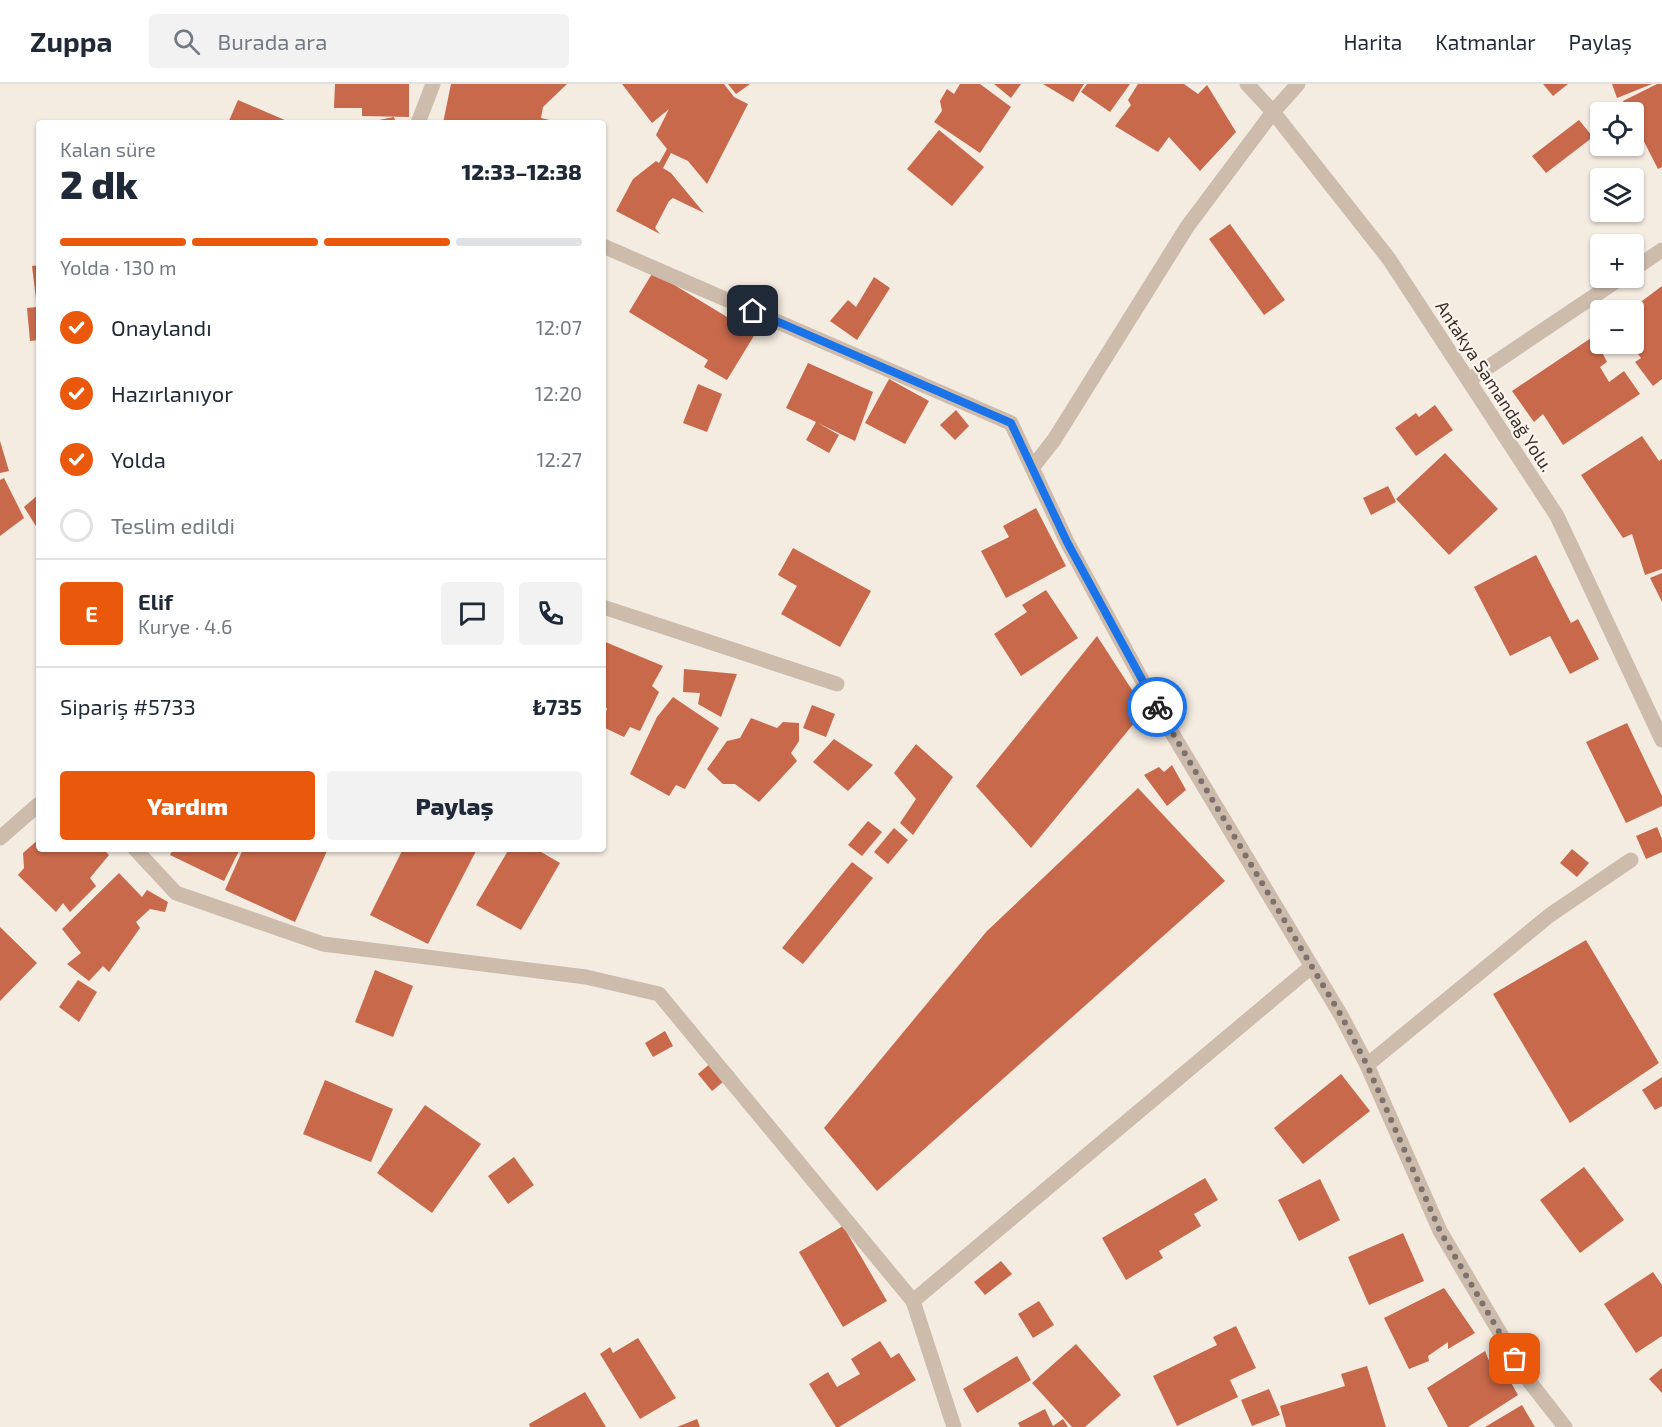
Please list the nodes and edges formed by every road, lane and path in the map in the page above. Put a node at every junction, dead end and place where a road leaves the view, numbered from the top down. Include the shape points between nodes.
1 (433, 84) edge
2 (1247, 84) edge
3 (1298, 84) edge
4 (1273, 112) junction
5 (419, 120) edge
6 (606, 247) edge
7 (1662, 250) edge
8 (1644, 262) edge
9 (1606, 288) edge
10 (1469, 380) junction
11 (1032, 468) junction
12 (606, 608) edge
13 (837, 684) dead end
14 (1662, 740) edge
15 (36, 806) edge
16 (2, 829) edge
17 (138, 852) edge
18 (1631, 860) dead end
19 (1311, 967) junction
20 (1367, 1065) junction
21 (914, 1301) junction
22 (954, 1427) edge
23 (1565, 1427) edge

1 - 5 street
2 - 4 street, Antakya Samandağ Yolu.
3 - 4 street
4 - 10 street, Antakya Samandağ Yolu. via 1389,259
4 - 11 street via 1187,227 1054,440
6 - 11 street via 1011,423
7 - 8 street
9 - 10 street
10 - 14 street, Antakya Samandağ Yolu. via 1557,516
11 - 19 street via 1067,542 1160,712
12 - 13 street
15 - 16 street
17 - 21 street via 176,893 323,944 586,976 659,994
18 - 20 street via 1550,915
19 - 20 street
19 - 21 street
20 - 23 street via 1440,1231 1526,1377
21 - 22 street

